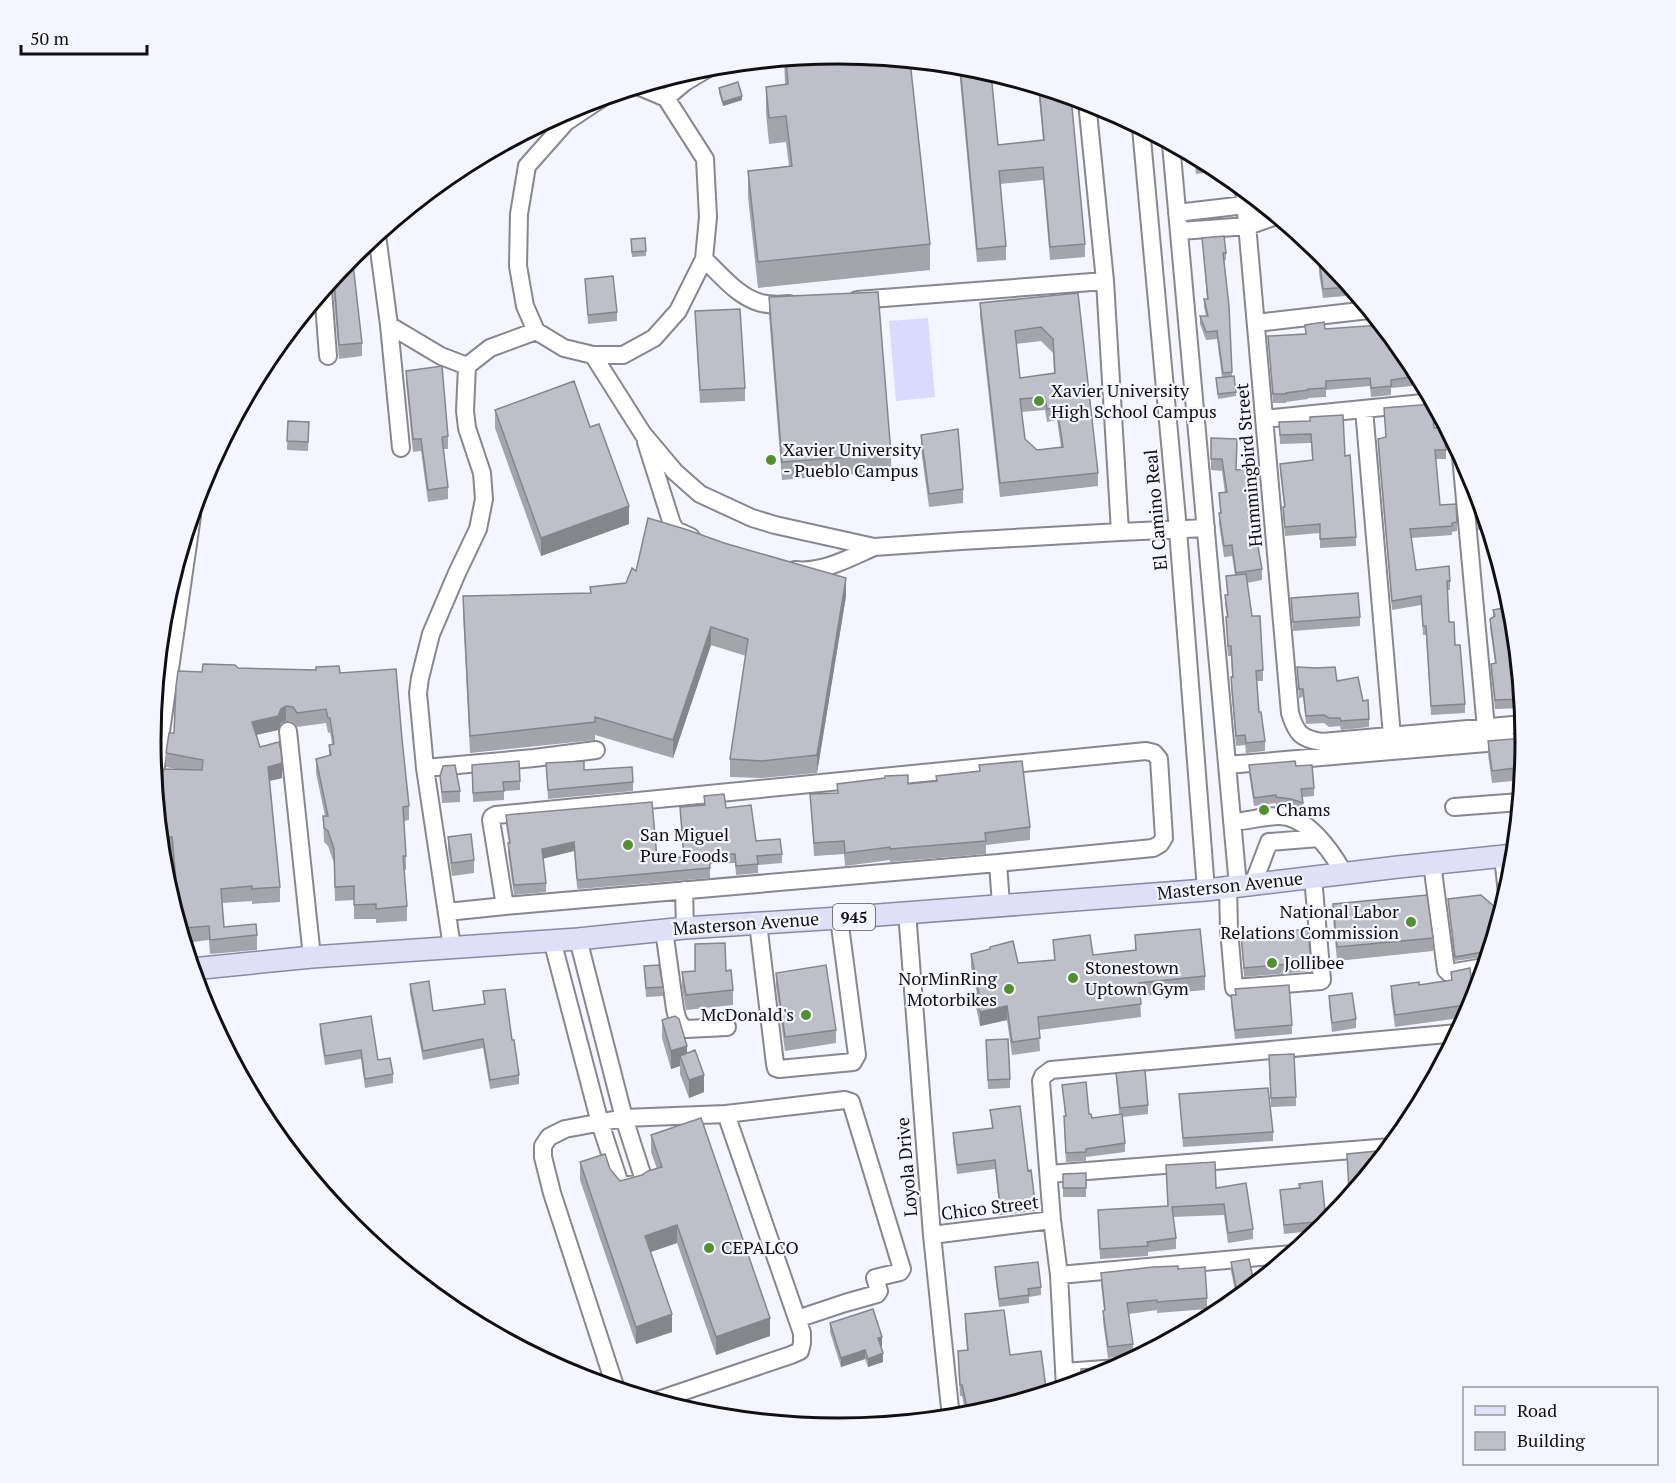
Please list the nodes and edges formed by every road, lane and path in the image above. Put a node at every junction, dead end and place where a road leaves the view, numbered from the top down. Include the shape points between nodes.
1 (684, 83) edge
2 (650, 92) edge
3 (666, 98) junction
4 (1088, 113) edge
5 (567, 122) edge
6 (1142, 137) edge
7 (1172, 152) edge
8 (1241, 198) edge
9 (1245, 201) edge
10 (1177, 213) junction
11 (1267, 218) edge
12 (1248, 226) junction
13 (1180, 231) junction
14 (378, 245) edge
15 (704, 259) junction
16 (1105, 281) junction
17 (324, 301) edge
18 (845, 301) edge
19 (801, 303) edge
20 (1360, 311) edge
21 (1256, 323) junction
22 (389, 325) junction
23 (536, 331) junction
24 (593, 355) junction
25 (328, 356) dead end
26 (467, 366) junction
27 (1424, 403) edge
28 (1364, 409) junction
29 (1264, 418) junction
30 (643, 434) junction
31 (400, 448) dead end
32 (1464, 483) edge
33 (1206, 528) junction
34 (1178, 530) junction
35 (1120, 532) junction
36 (711, 545) edge
37 (874, 547) junction
38 (779, 566) edge
39 (183, 569) edge
40 (1515, 725) edge
41 (161, 727) edge
42 (1486, 728) junction
43 (288, 731) dead end
44 (1392, 736) junction
45 (1515, 741) edge
46 (596, 750) dead end
47 (1227, 765) junction
48 (425, 768) junction
49 (1512, 803) edge
50 (1454, 807) dead end
51 (1266, 818) junction
52 (1232, 822) junction
53 (1319, 838) junction
54 (1269, 842) junction
55 (1505, 856) edge
56 (998, 863) junction
57 (1432, 863) junction
58 (1344, 873) junction
59 (1313, 877) junction
60 (1240, 886) junction
61 (684, 890) junction
62 (1206, 890) junction
63 (1001, 905) junction
64 (505, 906) junction
65 (447, 912) junction
66 (907, 912) junction
67 (839, 918) junction
68 (759, 923) junction
69 (686, 928) junction
70 (664, 930) junction
71 (578, 939) junction
72 (552, 940) junction
73 (452, 947) junction
74 (312, 957) junction
75 (200, 968) edge
76 (1476, 968) edge
77 (727, 1028) dead end
78 (1448, 1034) edge
79 (726, 1114) junction
80 (624, 1118) junction
81 (600, 1123) junction
82 (1379, 1148) edge
83 (1049, 1174) junction
84 (1052, 1220) junction
85 (932, 1234) junction
86 (1278, 1255) edge
87 (1059, 1275) junction
88 (797, 1319) junction
89 (613, 1380) edge
90 (1065, 1380) edge
91 (669, 1396) edge
92 (950, 1409) edge

1 - 3 street
2 - 3 street
3 - 15 street via 705,159 708,217
4 - 16 street
5 - 23 street via 527,166 519,214 518,266 525,306
6 - 34 street, El Camino Real
7 - 10 street
8 - 10 street
9 - 12 street, Hummingbird Street
10 - 13 street
11 - 12 street
12 - 13 street
12 - 21 street, Hummingbird Street
13 - 33 street
14 - 22 street
15 - 19 street via 735,290 750,299 778,305
15 - 24 street via 678,311 654,338 623,355
16 - 18 street
16 - 35 street
17 - 25 street
20 - 21 street
21 - 29 street, Hummingbird Street
22 - 26 street via 441,356
22 - 31 street
23 - 24 street via 564,348
23 - 26 street via 490,348
24 - 30 street
26 - 48 street via 467,428 482,473 484,500 478,529 431,634 421,669 418,693
27 - 28 street
28 - 29 street
28 - 44 street
29 - 44 street, Hummingbird Street via 1294,726 1301,735 1322,742
30 - 36 street via 672,524 676,530
30 - 37 street via 700,494 767,523
32 - 42 street
33 - 34 street
33 - 47 street
34 - 35 street
34 - 62 street, El Camino Real
35 - 37 street
37 - 38 street via 832,565 805,571
39 - 41 street
40 - 42 street
42 - 44 street
43 - 74 street
45 - 47 street
46 - 48 street
47 - 52 street
48 - 65 street
49 - 50 street
51 - 52 street
51 - 53 street via 1290,818
51 - 54 street
52 - 60 street
53 - 54 street
53 - 58 street
54 - 60 street
55 - 57 main road, Masterson Avenue / 945
56 - 61 street
56 - 63 street
56 - 64 street via 1153,848 1160,844 1164,838 1159,759 1146,751 496,815 491,820
57 - 58 main road, Masterson Avenue / 945
57 - 76 street via 1447,972
58 - 59 main road, Masterson Avenue / 945
59 - 60 main road, Masterson Avenue / 945
59 - 60 street via 1321,981 1234,988 1229,929
60 - 62 main road, Masterson Avenue / 945
61 - 64 street
61 - 69 street
62 - 63 main road, Masterson Avenue / 945
63 - 66 main road, Masterson Avenue / 945
64 - 65 street
65 - 73 street
66 - 67 main road, Masterson Avenue / 945
66 - 85 street, Loyola Drive
67 - 68 main road, Masterson Avenue / 945
67 - 68 street via 856,1059 779,1070 775,1064
68 - 69 main road, Masterson Avenue / 945
69 - 70 main road, Masterson Avenue / 945
70 - 71 main road, Masterson Avenue / 945
70 - 77 street via 677,1020 686,1029
71 - 72 main road, Masterson Avenue / 945
71 - 80 street
72 - 73 main road, Masterson Avenue / 945
72 - 81 street
73 - 74 main road, Masterson Avenue / 945
74 - 75 main road, Masterson Avenue / 945
78 - 83 street via 1051,1070 1041,1081
79 - 80 street
79 - 88 street
79 - 88 street via 851,1102 902,1269 875,1278 877,1294
80 - 81 street
80 - 81 street via 642,1174 642,1181 637,1184 622,1186
81 - 89 street via 565,1129 549,1137 543,1146 543,1157
82 - 83 street
83 - 84 street
84 - 85 street, Chico Street
84 - 87 street
85 - 92 street, Loyola Drive
86 - 87 street
87 - 90 street
88 - 91 street via 802,1333 800,1351

